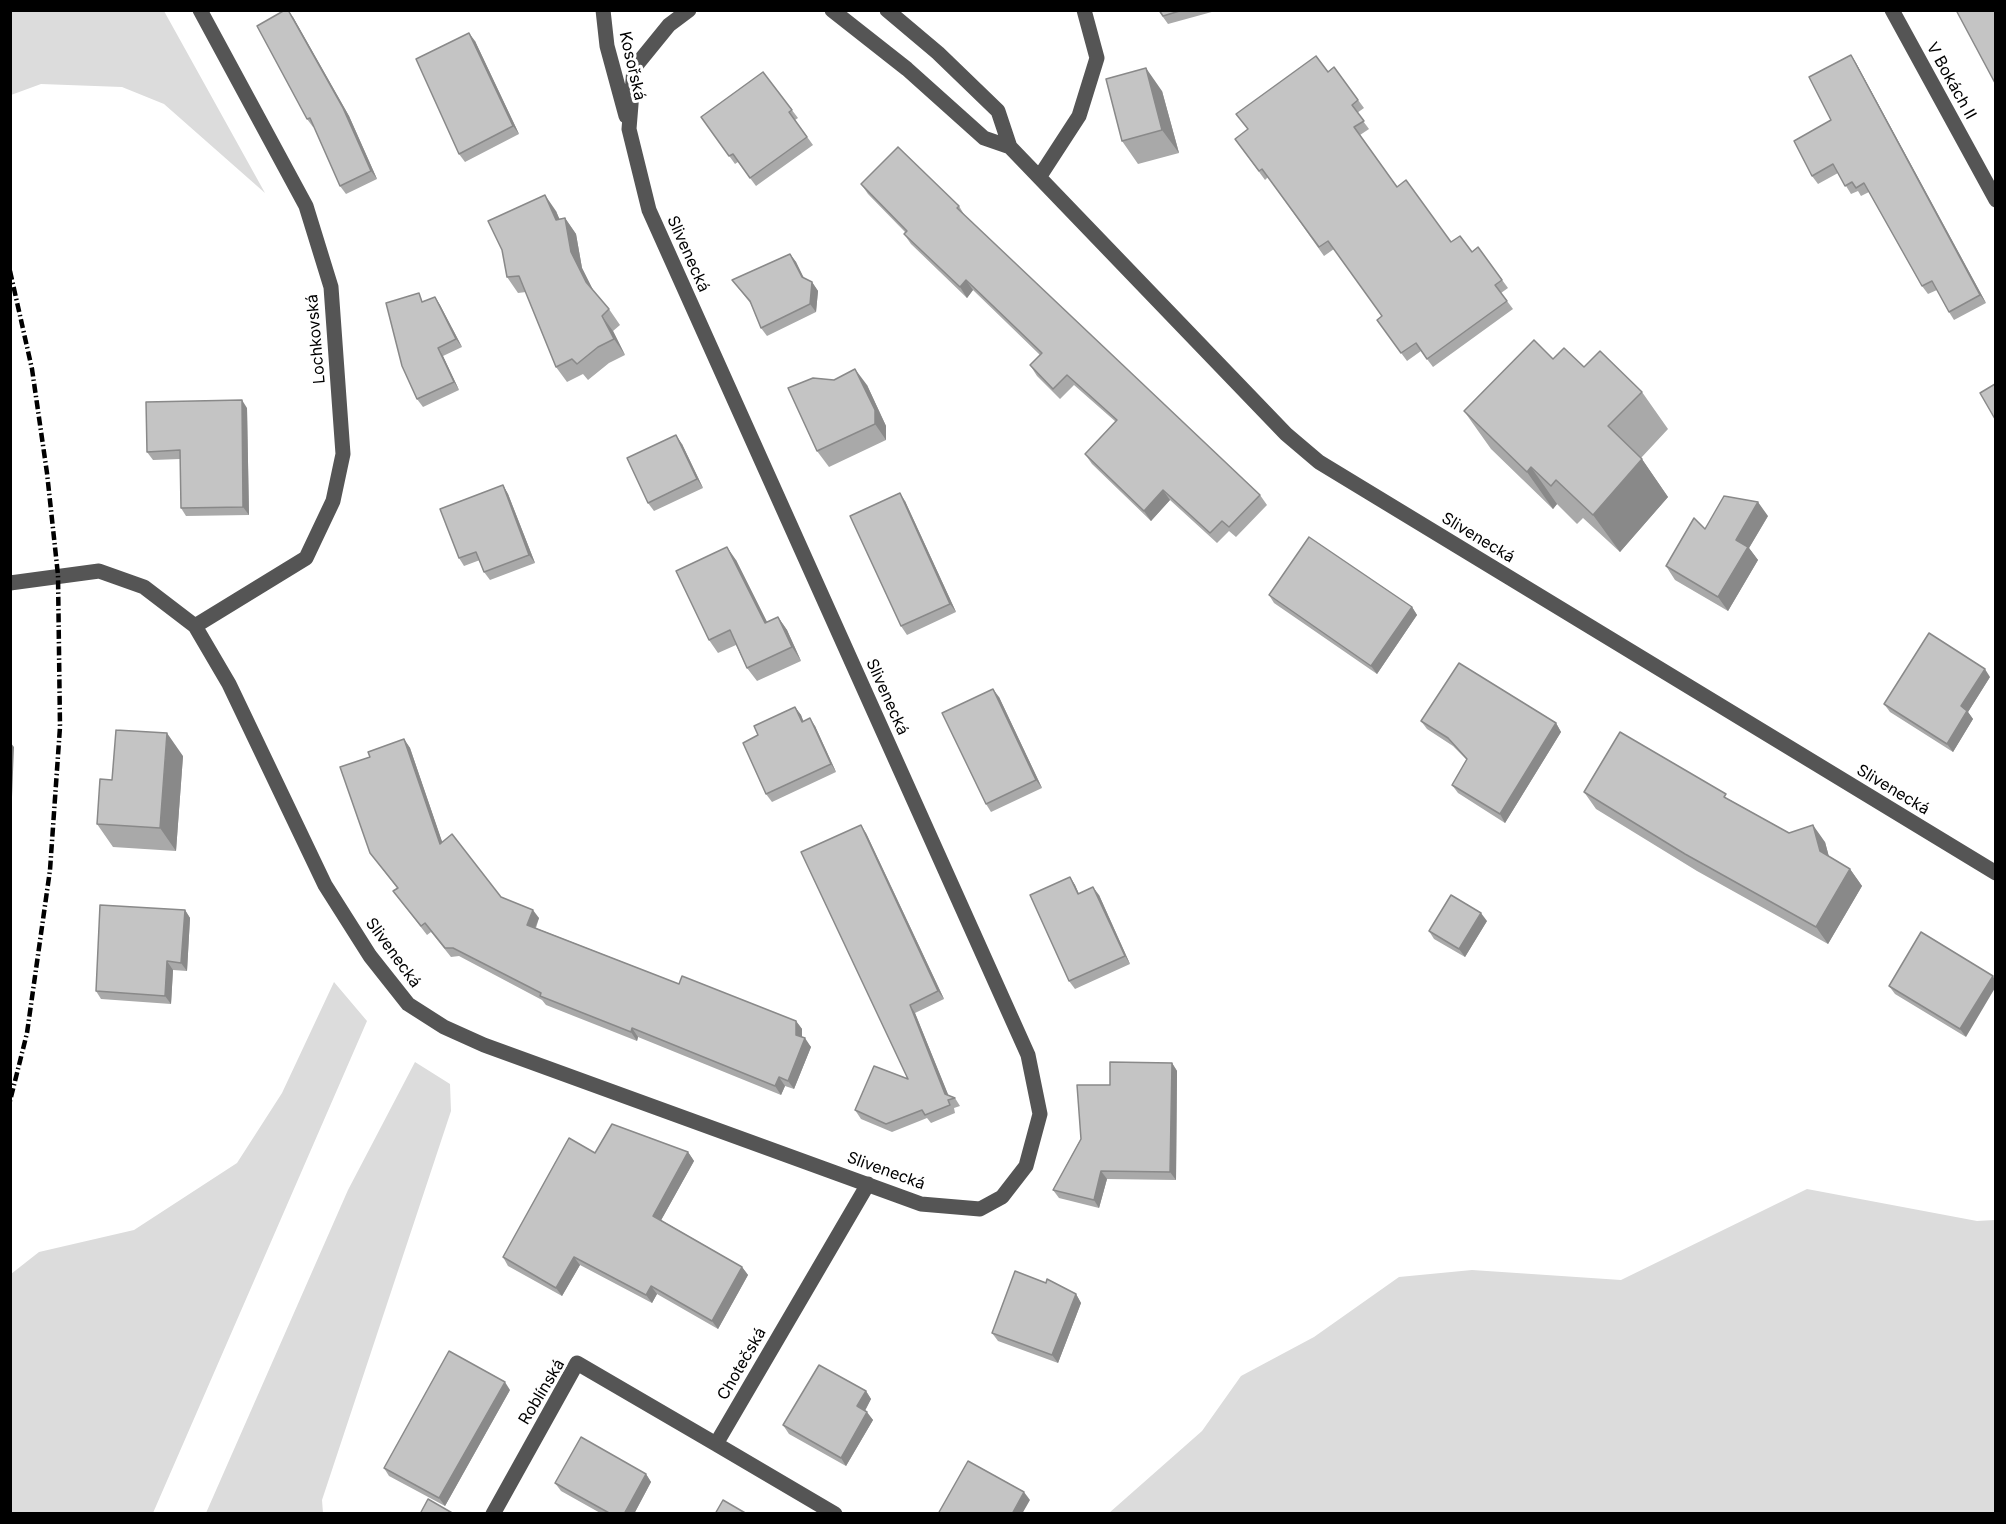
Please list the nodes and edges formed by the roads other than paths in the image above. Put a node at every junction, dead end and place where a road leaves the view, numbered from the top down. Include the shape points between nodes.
1 (200, 10) edge
2 (603, 10) edge
3 (689, 10) edge
4 (832, 10) edge
5 (887, 10) edge
6 (1084, 10) edge
7 (1892, 10) edge
8 (629, 129) junction
9 (1010, 147) junction
10 (1040, 176) junction
11 (1995, 200) edge
12 (10, 583) edge
13 (195, 626) junction
14 (1995, 873) edge
15 (868, 1184) junction
16 (716, 1444) junction
17 (493, 1514) edge
18 (836, 1514) edge

1 - 13 street, Lochkovská via 306,206 331,287 343,454 333,501 306,558
2 - 8 street, Kosořská via 607,46
3 - 8 street, Slivenecká via 669,25 634,68
4 - 9 street, Slivenecká via 907,69 984,138
5 - 9 street, Slivenecká via 998,111
6 - 10 street via 1097,58 1079,116
7 - 11 street, V Bokách Ⅱ
8 - 15 street, Slivenecká via 649,210 1028,1055 1040,1114 1026,1166 1002,1197 980,1209 921,1204
9 - 10 street, Slivenecká
10 - 14 street, Slivenecká via 1286,434 1318,462
12 - 13 street, Slivenecká via 99,571 144,587
13 - 15 street, Slivenecká via 229,684 325,885 370,956 408,1004 444,1027 484,1045
15 - 16 street, Chotečská
16 - 17 street, Roblínská via 577,1363
16 - 18 street

